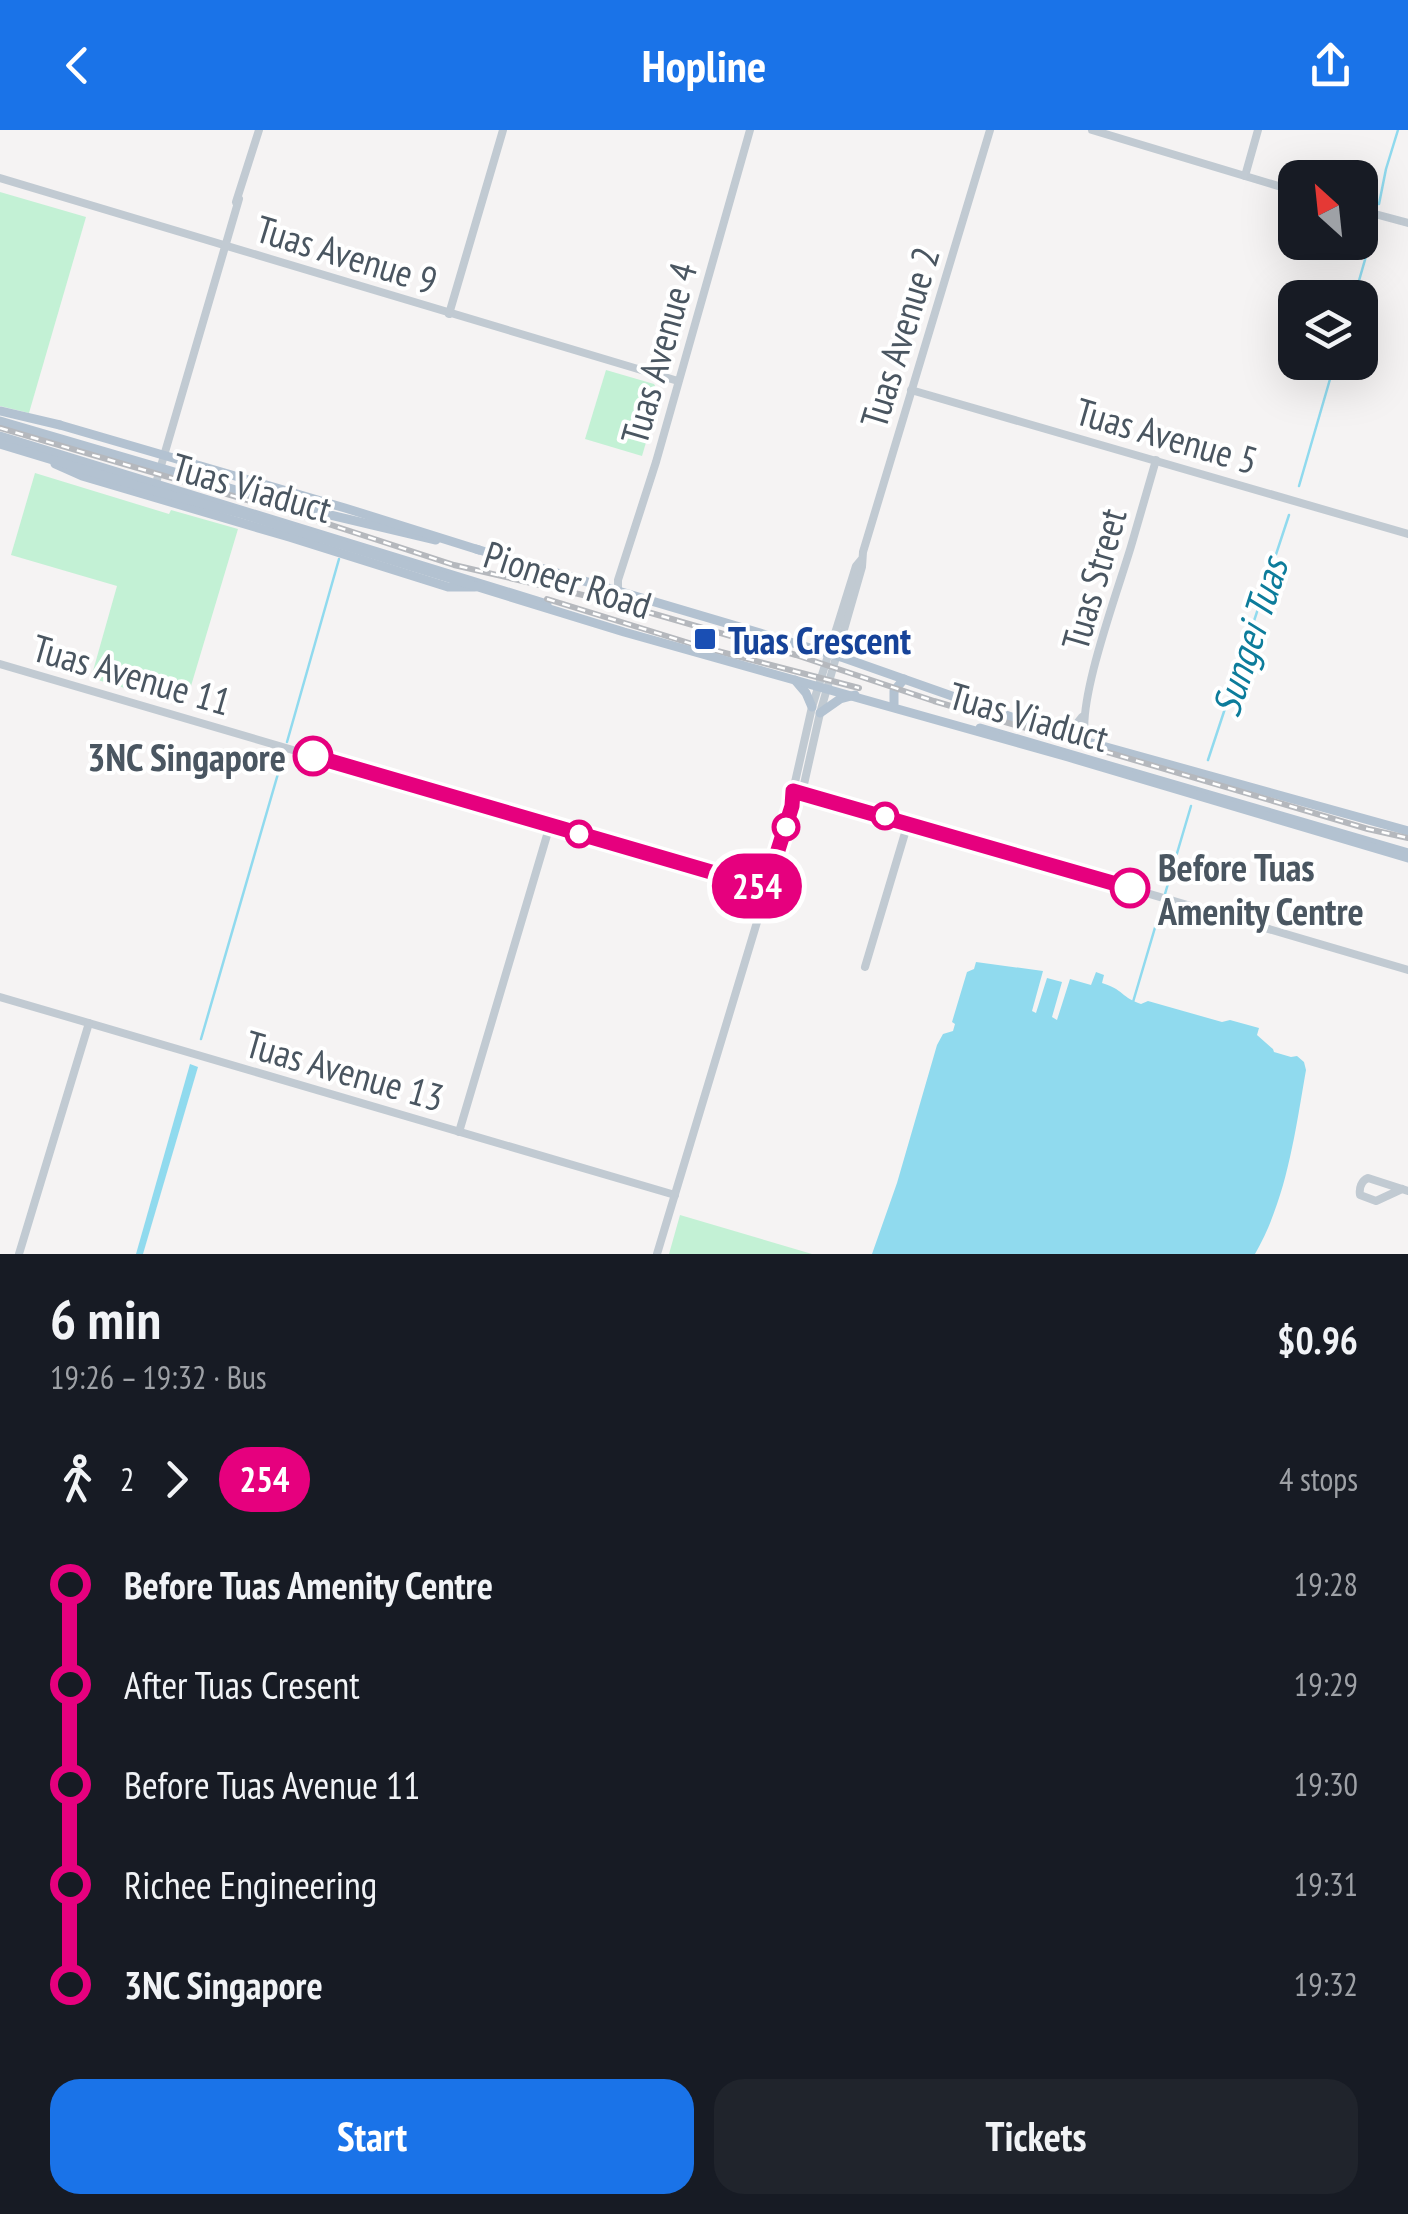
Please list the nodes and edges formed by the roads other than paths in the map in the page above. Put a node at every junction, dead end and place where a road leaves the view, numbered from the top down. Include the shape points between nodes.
1 (259, 130) edge
2 (503, 130) edge
3 (750, 130) edge
4 (990, 130) edge
5 (1092, 130) edge
6 (1258, 130) edge
7 (1244, 176) junction
8 (0, 178) edge
9 (1278, 185) edge
10 (1378, 215) edge
11 (1408, 223) edge
12 (224, 246) junction
13 (449, 314) junction
14 (678, 381) junction
15 (911, 390) junction
16 (0, 411) edge
17 (0, 422) edge
18 (1, 439) edge
19 (1156, 460) junction
20 (160, 468) junction
21 (156, 483) junction
22 (1408, 534) edge
23 (479, 550) junction
24 (478, 587) junction
25 (618, 590) junction
26 (833, 655) junction
27 (0, 664) edge
28 (792, 676) junction
29 (904, 678) junction
30 (824, 685) junction
31 (858, 694) junction
32 (894, 704) junction
33 (816, 710) junction
34 (1085, 714) junction
35 (1063, 735) junction
36 (1086, 741) junction
37 (797, 792) junction
38 (908, 823) junction
39 (550, 825) junction
40 (1408, 831) edge
41 (1408, 856) edge
42 (766, 888) junction
43 (865, 967) dead end
44 (1408, 970) edge
45 (0, 996) edge
46 (89, 1023) junction
47 (459, 1132) junction
48 (1405, 1190) edge
49 (675, 1196) junction
50 (19, 1254) edge
51 (658, 1254) edge

1 - 12 street
2 - 13 street
3 - 14 street, Tuas Avenue 4
4 - 15 street, Tuas Avenue 2
5 - 7 street
6 - 7 street
7 - 9 street
8 - 12 street, Tuas Avenue 9
10 - 11 street
12 - 13 street, Tuas Avenue 9
12 - 20 street
13 - 14 street, Tuas Avenue 9
14 - 25 street, Tuas Avenue 4
15 - 19 street, Tuas Avenue 5
15 - 26 street, Tuas Avenue 2
16 - 23 main road, bridge
17 - 20 main road, Pioneer Road
18 - 21 main road, Pioneer Road
18 - 24 main road, Tuas Viaduct, bridge
18 - 24 main road, bridge via 82,476 448,587
19 - 22 street, Tuas Avenue 5
19 - 34 street, Tuas Street
20 - 21 street
20 - 23 main road, Pioneer Road
21 - 28 main road, Pioneer Road
23 - 25 main road, Pioneer Road
24 - 41 main road, Tuas Viaduct, bridge
25 - 26 main road, Pioneer Road
26 - 29 main road, Pioneer Road
26 - 30 street
27 - 39 street, Tuas Avenue 11
28 - 30 main road, Pioneer Road
28 - 33 main road
29 - 32 main road
29 - 35 main road, Pioneer Road
30 - 31 main road, Pioneer Road
30 - 33 street
31 - 32 main road, Pioneer Road
31 - 33 main road
32 - 41 main road, Pioneer Road
33 - 37 street
34 - 35 street
34 - 36 street, Tuas Street
35 - 36 main road, Pioneer Road
36 - 40 main road, Pioneer Road
37 - 38 street
37 - 42 street
38 - 43 street
38 - 44 street
39 - 42 street, Tuas Avenue 11
39 - 47 street
42 - 49 street
45 - 46 street, Tuas Avenue 13
46 - 47 street, Tuas Avenue 13
46 - 50 street
47 - 49 street, Tuas Avenue 13
48 - 48 street via 1376,1201 1360,1195 1368,1178
49 - 51 street

